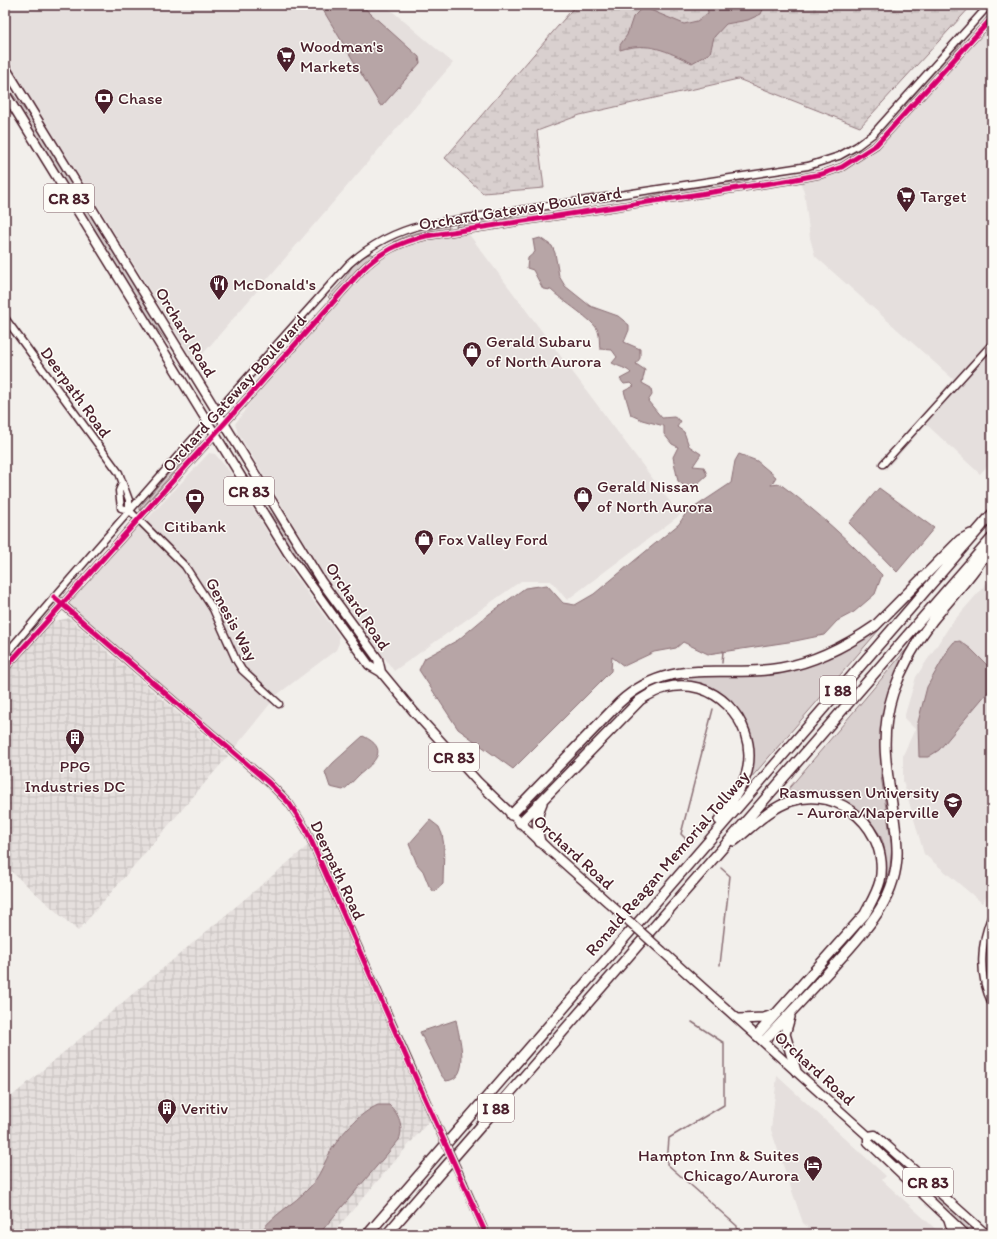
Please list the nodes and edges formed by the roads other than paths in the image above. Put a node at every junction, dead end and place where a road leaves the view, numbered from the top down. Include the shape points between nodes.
1 (989, 5) edge
2 (992, 18) edge
3 (5, 67) edge
4 (5, 93) edge
5 (5, 318) edge
6 (992, 344) edge
7 (217, 411) junction
8 (207, 422) junction
9 (224, 424) junction
10 (215, 435) junction
11 (883, 464) dead end
12 (122, 484) junction
13 (128, 510) junction
14 (992, 514) edge
15 (138, 520) junction
16 (977, 531) junction
17 (992, 538) edge
18 (992, 544) edge
19 (54, 598) junction
20 (62, 604) junction
21 (5, 655) edge
22 (5, 668) edge
23 (381, 672) junction
24 (279, 704) dead end
25 (544, 798) junction
26 (511, 815) junction
27 (520, 823) junction
28 (540, 842) junction
29 (699, 850) junction
30 (717, 854) junction
31 (992, 915) edge
32 (992, 1004) edge
33 (792, 1012) junction
34 (776, 1014) junction
35 (739, 1020) junction
36 (761, 1038) junction
37 (796, 1071) junction
38 (868, 1136) junction
39 (947, 1217) junction
40 (368, 1234) edge
41 (387, 1234) edge
42 (486, 1234) edge
43 (952, 1234) edge
44 (965, 1234) edge
45 (986, 1234) edge

1 - 7 street, Orchard Gateway Boulevard via 873,134 834,158 808,166 423,226 393,234 349,264
2 - 9 street, Orchard Gateway Boulevard via 884,138 859,157 833,170 791,180 426,236 391,247 374,258 361,271
3 - 7 main road, Orchard Road / CR 83
4 - 8 main road, Orchard Road / CR 83
5 - 12 street, Deerpath Road via 119,473
6 - 11 street
7 - 8 street, Orchard Gateway Boulevard
7 - 9 main road, Orchard Road / CR 83
8 - 10 main road, Orchard Road / CR 83
8 - 13 street, Orchard Gateway Boulevard
9 - 10 street, Orchard Gateway Boulevard
9 - 23 main road, Orchard Road / CR 83 via 321,580 378,659
10 - 15 street, Orchard Gateway Boulevard
10 - 23 main road, Orchard Road / CR 83 via 321,601 369,665
12 - 13 street, Deerpath Road via 129,500
12 - 13 street via 119,491 121,508
13 - 15 street, Genesis Way
13 - 19 street, Orchard Gateway Boulevard
14 - 16 highway, Ronald Reagan Memorial Tollway / I 88
15 - 20 street, Orchard Gateway Boulevard
15 - 24 street, Genesis Way via 185,566 213,609 242,670
16 - 26 highway via 960,540 875,626 832,652 780,668 669,674 637,688 595,727
16 - 29 highway, Ronald Reagan Memorial Tollway / I 88
17 - 30 highway, Ronald Reagan Memorial Tollway / I 88
18 - 33 highway via 983,560 931,622 915,646 892,695 886,731 885,762 897,849 894,875 886,897 868,927
19 - 20 street, Deerpath Road
19 - 21 street, Orchard Gateway Boulevard
20 - 22 street, Orchard Gateway Boulevard
20 - 42 street, Deerpath Road, bridge via 289,803 309,835
23 - 26 main road, Orchard Road / CR 83 via 446,748
25 - 27 highway
25 - 28 highway via 537,816
25 - 29 highway via 640,700 653,692 675,686 705,690 721,698 739,718 747,737 749,757 743,782
26 - 27 main road, Orchard Road / CR 83
27 - 28 main road, Orchard Road / CR 83
28 - 35 main road, Orchard Road / CR 83, bridge
29 - 40 highway, Ronald Reagan Memorial Tollway / I 88
30 - 34 highway via 781,805 806,798 830,800 853,811 868,827 876,842 880,859 880,880 877,892 865,914
30 - 41 highway, Ronald Reagan Memorial Tollway / I 88
31 - 32 street via 983,942 982,960 983,976
33 - 36 highway
33 - 37 highway via 785,1034
34 - 35 highway via 764,1018
34 - 36 highway
35 - 36 main road, Orchard Road / CR 83
36 - 37 main road, Orchard Road / CR 83
37 - 38 main road, Orchard Road / CR 83
38 - 39 main road, Orchard Road / CR 83 via 868,1142
38 - 45 main road, Orchard Road / CR 83 via 875,1135
39 - 43 street
39 - 44 main road, Orchard Road / CR 83

